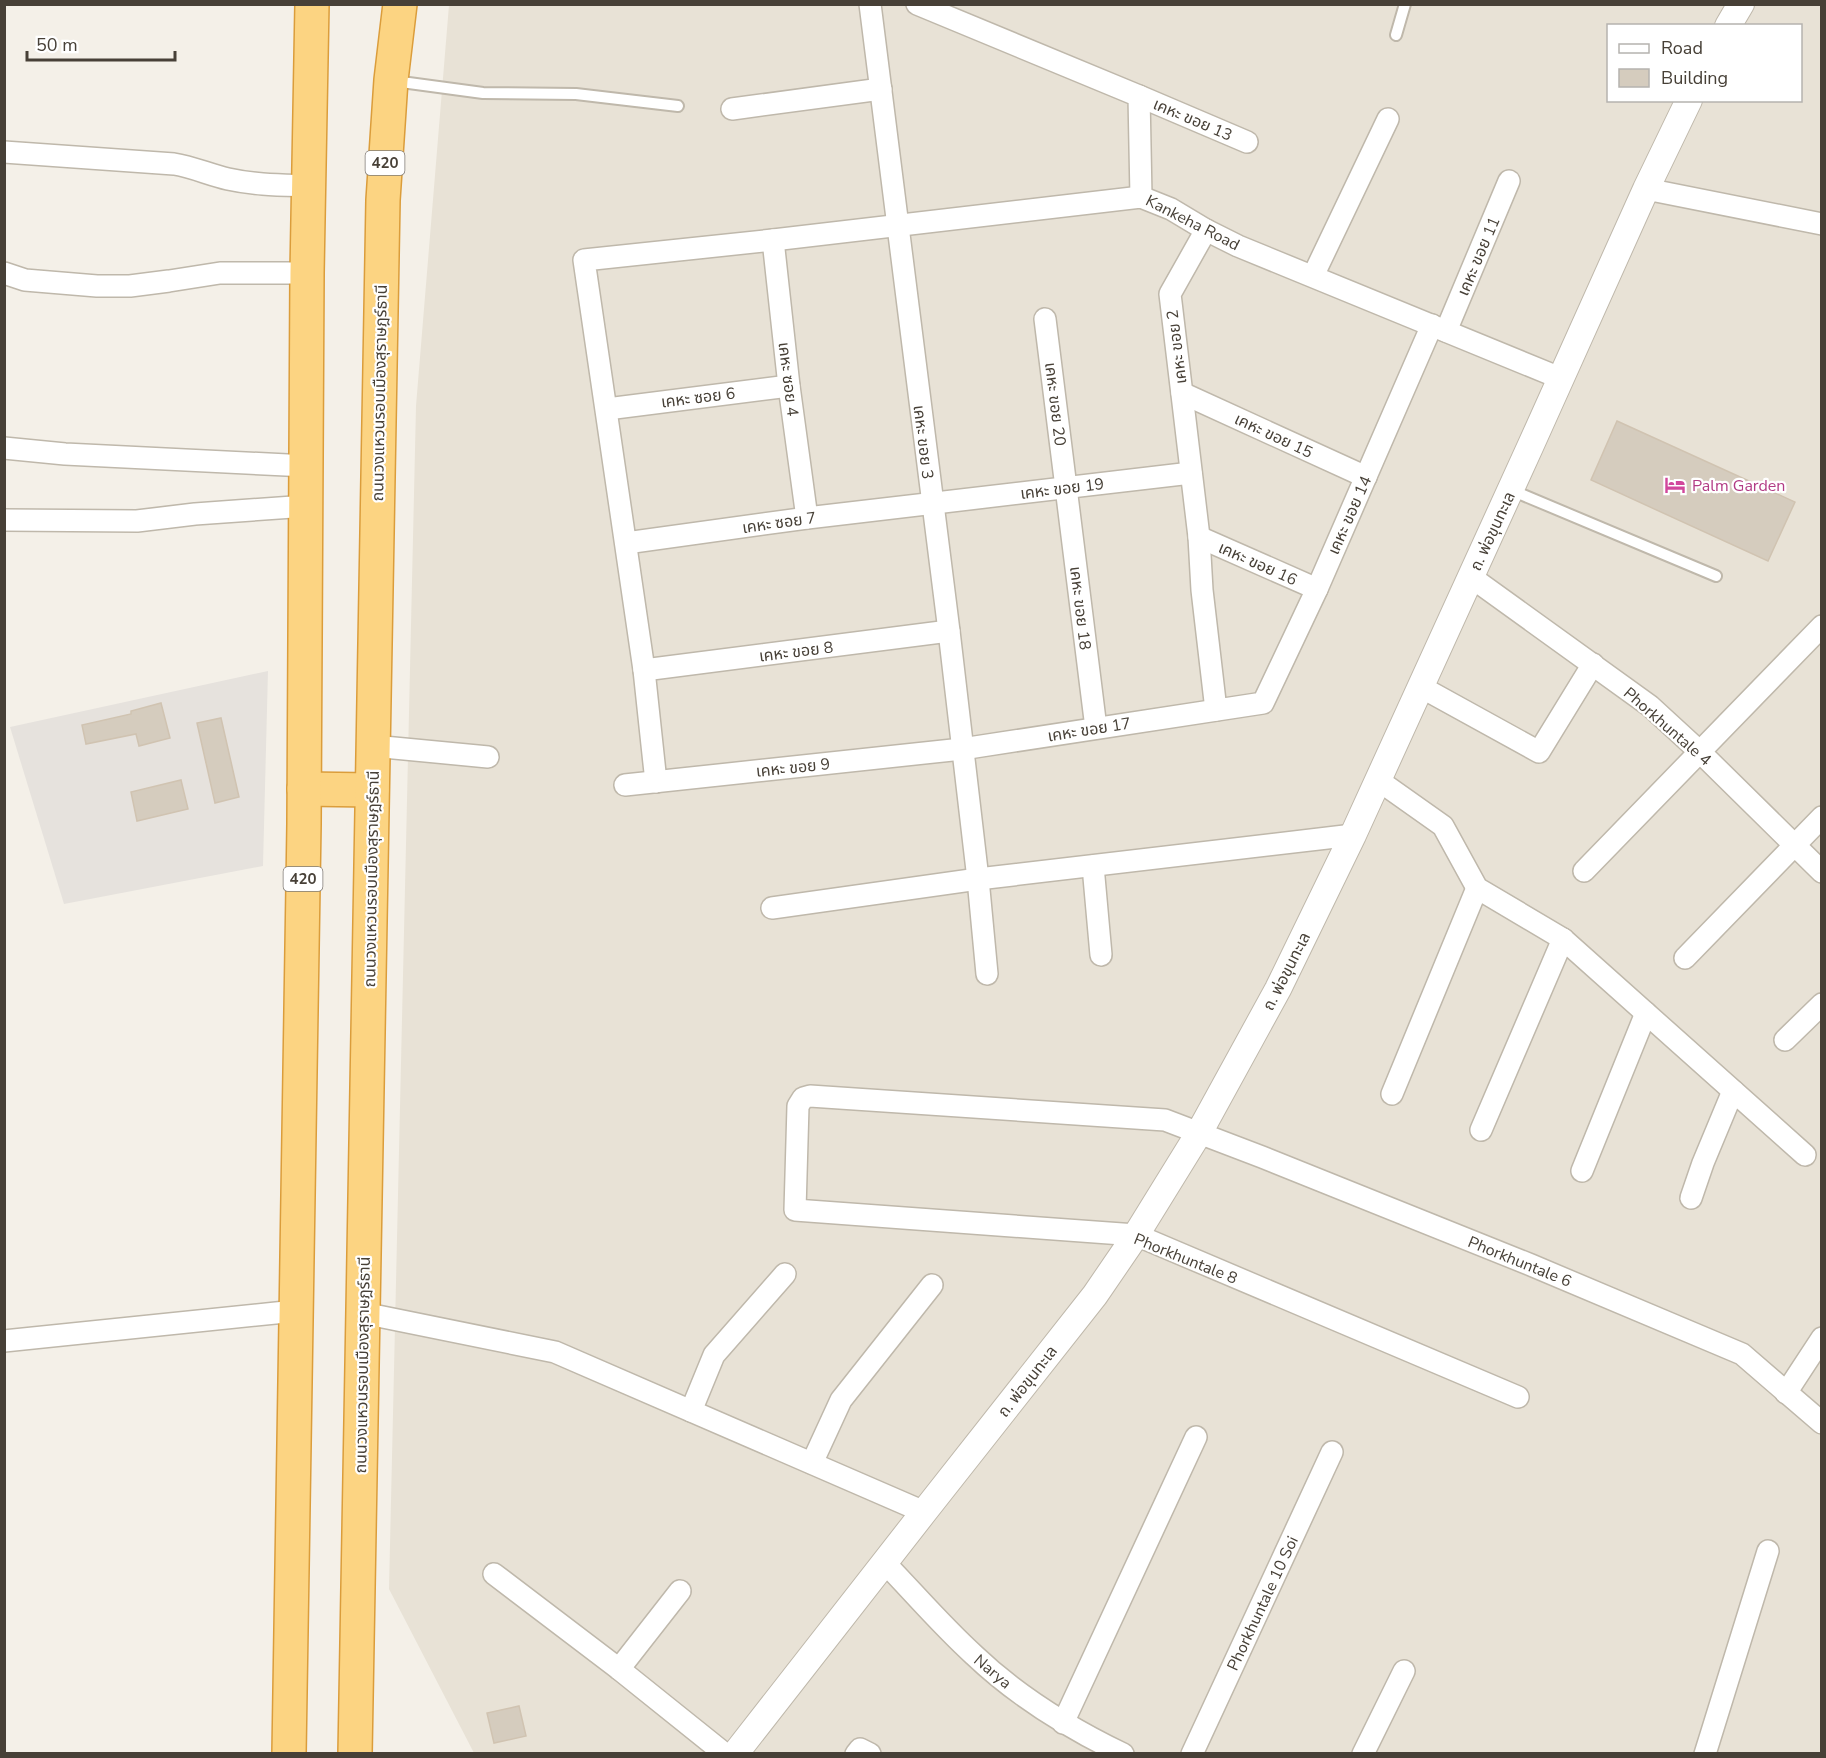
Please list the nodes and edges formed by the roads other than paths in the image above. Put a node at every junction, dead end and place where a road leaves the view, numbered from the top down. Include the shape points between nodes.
1 (312, 4) edge
2 (400, 4) edge
3 (870, 4) edge
4 (917, 4) edge
5 (1405, 4) edge
6 (1741, 4) edge
7 (1729, 24) edge
8 (1396, 35) dead end
9 (391, 80) junction
10 (881, 89) junction
11 (1139, 96) junction
12 (1688, 102) edge
13 (678, 106) dead end
14 (732, 109) dead end
15 (1388, 118) dead end
16 (1247, 142) dead end
17 (4, 152) edge
18 (1509, 181) dead end
19 (309, 186) junction
20 (1646, 189) junction
21 (1141, 197) junction
22 (1821, 224) edge
23 (898, 225) junction
24 (1206, 230) junction
25 (772, 240) junction
26 (4, 273) edge
27 (307, 273) junction
28 (1313, 276) junction
29 (1046, 319) dead end
30 (1439, 328) junction
31 (1560, 378) junction
32 (789, 386) junction
33 (1182, 393) junction
34 (607, 409) junction
35 (4, 448) edge
36 (307, 466) junction
37 (1191, 473) junction
38 (1366, 477) junction
39 (1066, 488) junction
40 (1511, 490) junction
41 (932, 503) junction
42 (307, 506) junction
43 (807, 518) junction
44 (4, 520) edge
45 (1199, 537) junction
46 (626, 543) junction
47 (1716, 576) dead end
48 (1471, 577) junction
49 (1317, 589) junction
50 (1821, 626) edge
51 (949, 631) junction
52 (1593, 664) junction
53 (644, 670) junction
54 (1421, 687) junction
55 (1263, 704) joint
56 (1216, 710) junction
57 (1096, 728) junction
58 (373, 746) junction
59 (962, 749) junction
60 (1699, 751) junction
61 (488, 757) dead end
62 (1378, 780) junction
63 (656, 782) junction
64 (625, 785) dead end
65 (304, 789) junction
66 (372, 790) junction
67 (1821, 816) edge
68 (1353, 835) junction
69 (1794, 845) junction
70 (1093, 866) junction
71 (1584, 871) dead end
72 (1821, 872) edge
73 (978, 879) junction
74 (1477, 888) junction
75 (772, 909) dead end
76 (1563, 939) junction
77 (1101, 956) dead end
78 (1685, 958) dead end
79 (987, 974) dead end
80 (1821, 1004) edge
81 (1646, 1013) junction
82 (1785, 1040) dead end
83 (1733, 1091) junction
84 (1392, 1094) dead end
85 (1481, 1130) dead end
86 (1199, 1133) junction
87 (1805, 1155) dead end
88 (1582, 1171) dead end
89 (1691, 1198) dead end
90 (795, 1210) joint
91 (1136, 1235) junction
92 (785, 1275) dead end
93 (932, 1285) dead end
94 (295, 1311) junction
95 (363, 1313) junction
96 (1821, 1338) edge
97 (4, 1341) edge
98 (1785, 1393) junction
99 (1518, 1397) dead end
100 (691, 1411) junction
101 (1821, 1423) edge
102 (1196, 1437) dead end
103 (1332, 1452) dead end
104 (812, 1463) junction
105 (924, 1512) junction
106 (1768, 1551) dead end
107 (884, 1562) junction
108 (494, 1574) dead end
109 (680, 1591) dead end
110 (619, 1669) junction
111 (1404, 1671) dead end
112 (1063, 1723) junction
113 (1109, 1751) edge
114 (289, 1754) edge
115 (355, 1754) edge
116 (725, 1754) edge
117 (735, 1754) edge
118 (856, 1754) edge
119 (870, 1754) edge
120 (1192, 1754) edge
121 (1363, 1754) edge
122 (1705, 1754) edge

1 - 19 highway, 420
2 - 9 highway, ถนนวงแหวนรอบเมืองสุราษฎร์ธานี / 420
3 - 10 street, เคหะ ขอย 3
4 - 11 street
5 - 8 lane
6 - 7 street
9 - 13 lane via 483,93 576,94
9 - 58 highway, ถนนวงแหวนรอบเมืองสุราษฎร์ธานี / 420 via 383,200
10 - 14 street
10 - 23 street, เคหะ ขอย 3
11 - 16 street, เคหะ ขอย 13
11 - 21 street, Kankeha Road
12 - 20 street, ถ. พ่อขุนทะเล
15 - 28 street
17 - 19 street via 174,164 248,183
18 - 30 street, เคหะ ขอย 11
19 - 27 highway, 420
20 - 22 street
20 - 31 street, ถ. พ่อขุนทะเล
21 - 23 street
21 - 24 street, Kankeha Road
23 - 25 street
23 - 41 street, เคหะ ขอย 3
24 - 28 street, Kankeha Road
24 - 33 street, เคหะ ขอย 2 via 1170,294
25 - 32 street, เคหะ ซอย 4
25 - 34 street via 584,260
26 - 27 street via 43,283 130,286 220,273
27 - 36 highway, 420
28 - 30 street, Kankeha Road
29 - 39 street, เคหะ ขอย 20
30 - 31 street, Kankeha Road
30 - 38 street, เคหะ ขอย 14
31 - 40 street, ถ. พ่อขุนทะเล
32 - 34 street, เคหะ ซอย 6
32 - 43 street, เคหะ ซอย 4
33 - 37 street, เคหะ ขอย 2
33 - 38 street, เคหะ ขอย 15
34 - 46 street
35 - 36 street
36 - 42 highway, 420
37 - 39 street, เคหะ ขอย 19
37 - 45 street
38 - 49 street, เคหะ ขอย 14
39 - 41 street, เคหะ ขอย 19
39 - 57 street, เคหะ ขอย 18
40 - 47 lane
40 - 48 street, ถ. พ่อขุนทะเล
41 - 43 street, เคหะ ซอย 7
41 - 51 street, เคหะ ขอย 3
42 - 44 street via 137,521
42 - 65 highway, 420
43 - 46 street, เคหะ ซอย 7
45 - 49 street, เคหะ ขอย 16
45 - 56 street
46 - 53 street
48 - 52 street, Phorkhuntale 4
48 - 54 street, ถ. พ่อขุนทะเล
49 - 55 street, เคหะ ขอย 14
50 - 60 street
51 - 53 street, เคหะ ขอย 8
51 - 59 street, เคหะ ขอย 3
52 - 54 street via 1539,752
52 - 60 street, Phorkhuntale 4 via 1650,706
53 - 63 street
54 - 62 street, ถ. พ่อขุนทะเล
55 - 56 street, เคหะ ขอย 17
56 - 57 street, เคหะ ขอย 17
57 - 59 street, เคหะ ขอย 17
58 - 61 street
58 - 66 highway, ถนนวงแหวนรอบเมืองสุราษฎร์ธานี / 420
59 - 63 street, เคหะ ขอย 9
59 - 73 street, เคหะ ขอย 3
60 - 69 street, Phorkhuntale 4
60 - 71 street
62 - 68 street, ถ. พ่อขุนทะเล
62 - 74 street via 1443,826
63 - 64 street, เคหะ ขอย 9
65 - 66 highway
65 - 94 highway, 420
66 - 95 highway, ถนนวงแหวนรอบเมืองสุราษฎร์ธานี / 420
67 - 69 street
68 - 70 street
68 - 86 street, ถ. พ่อขุนทะเล via 1278,988
69 - 72 street, Phorkhuntale 4
69 - 78 street
70 - 73 street
70 - 77 street
73 - 75 street
73 - 79 street, เคหะ ขอย 3
74 - 76 street
74 - 84 street
76 - 81 street
76 - 85 street
80 - 82 street
81 - 83 street
81 - 88 street
83 - 87 street
83 - 89 street
86 - 90 street, Phorkhuntale 6 via 1165,1120 810,1096 798,1106
86 - 91 street, ถ. พ่อขุนทะเล
86 - 98 street, Phorkhuntale 6 via 1742,1354
90 - 91 street, Phorkhuntale 8
91 - 99 street, Phorkhuntale 8
91 - 105 street, ถ. พ่อขุนทะเล via 1095,1295
92 - 100 street via 714,1355
93 - 104 street via 841,1400
94 - 97 street
94 - 114 highway, 420
95 - 100 street via 555,1352
95 - 115 highway, ถนนวงแหวนรอบเมืองสุราษฎร์ธานี / 420
96 - 98 street
98 - 101 street, Phorkhuntale 6
100 - 104 street
102 - 112 street
103 - 120 street, Phorkhuntale 10 Soi
104 - 105 street
105 - 107 street, ถ. พ่อขุนทะเล
106 - 122 street
107 - 112 street, Narya via 974,1655
107 - 117 street, ถ. พ่อขุนทะเล
108 - 110 street
109 - 110 street
110 - 116 street
111 - 121 street
112 - 113 street, Narya
118 - 119 street via 860,1749

